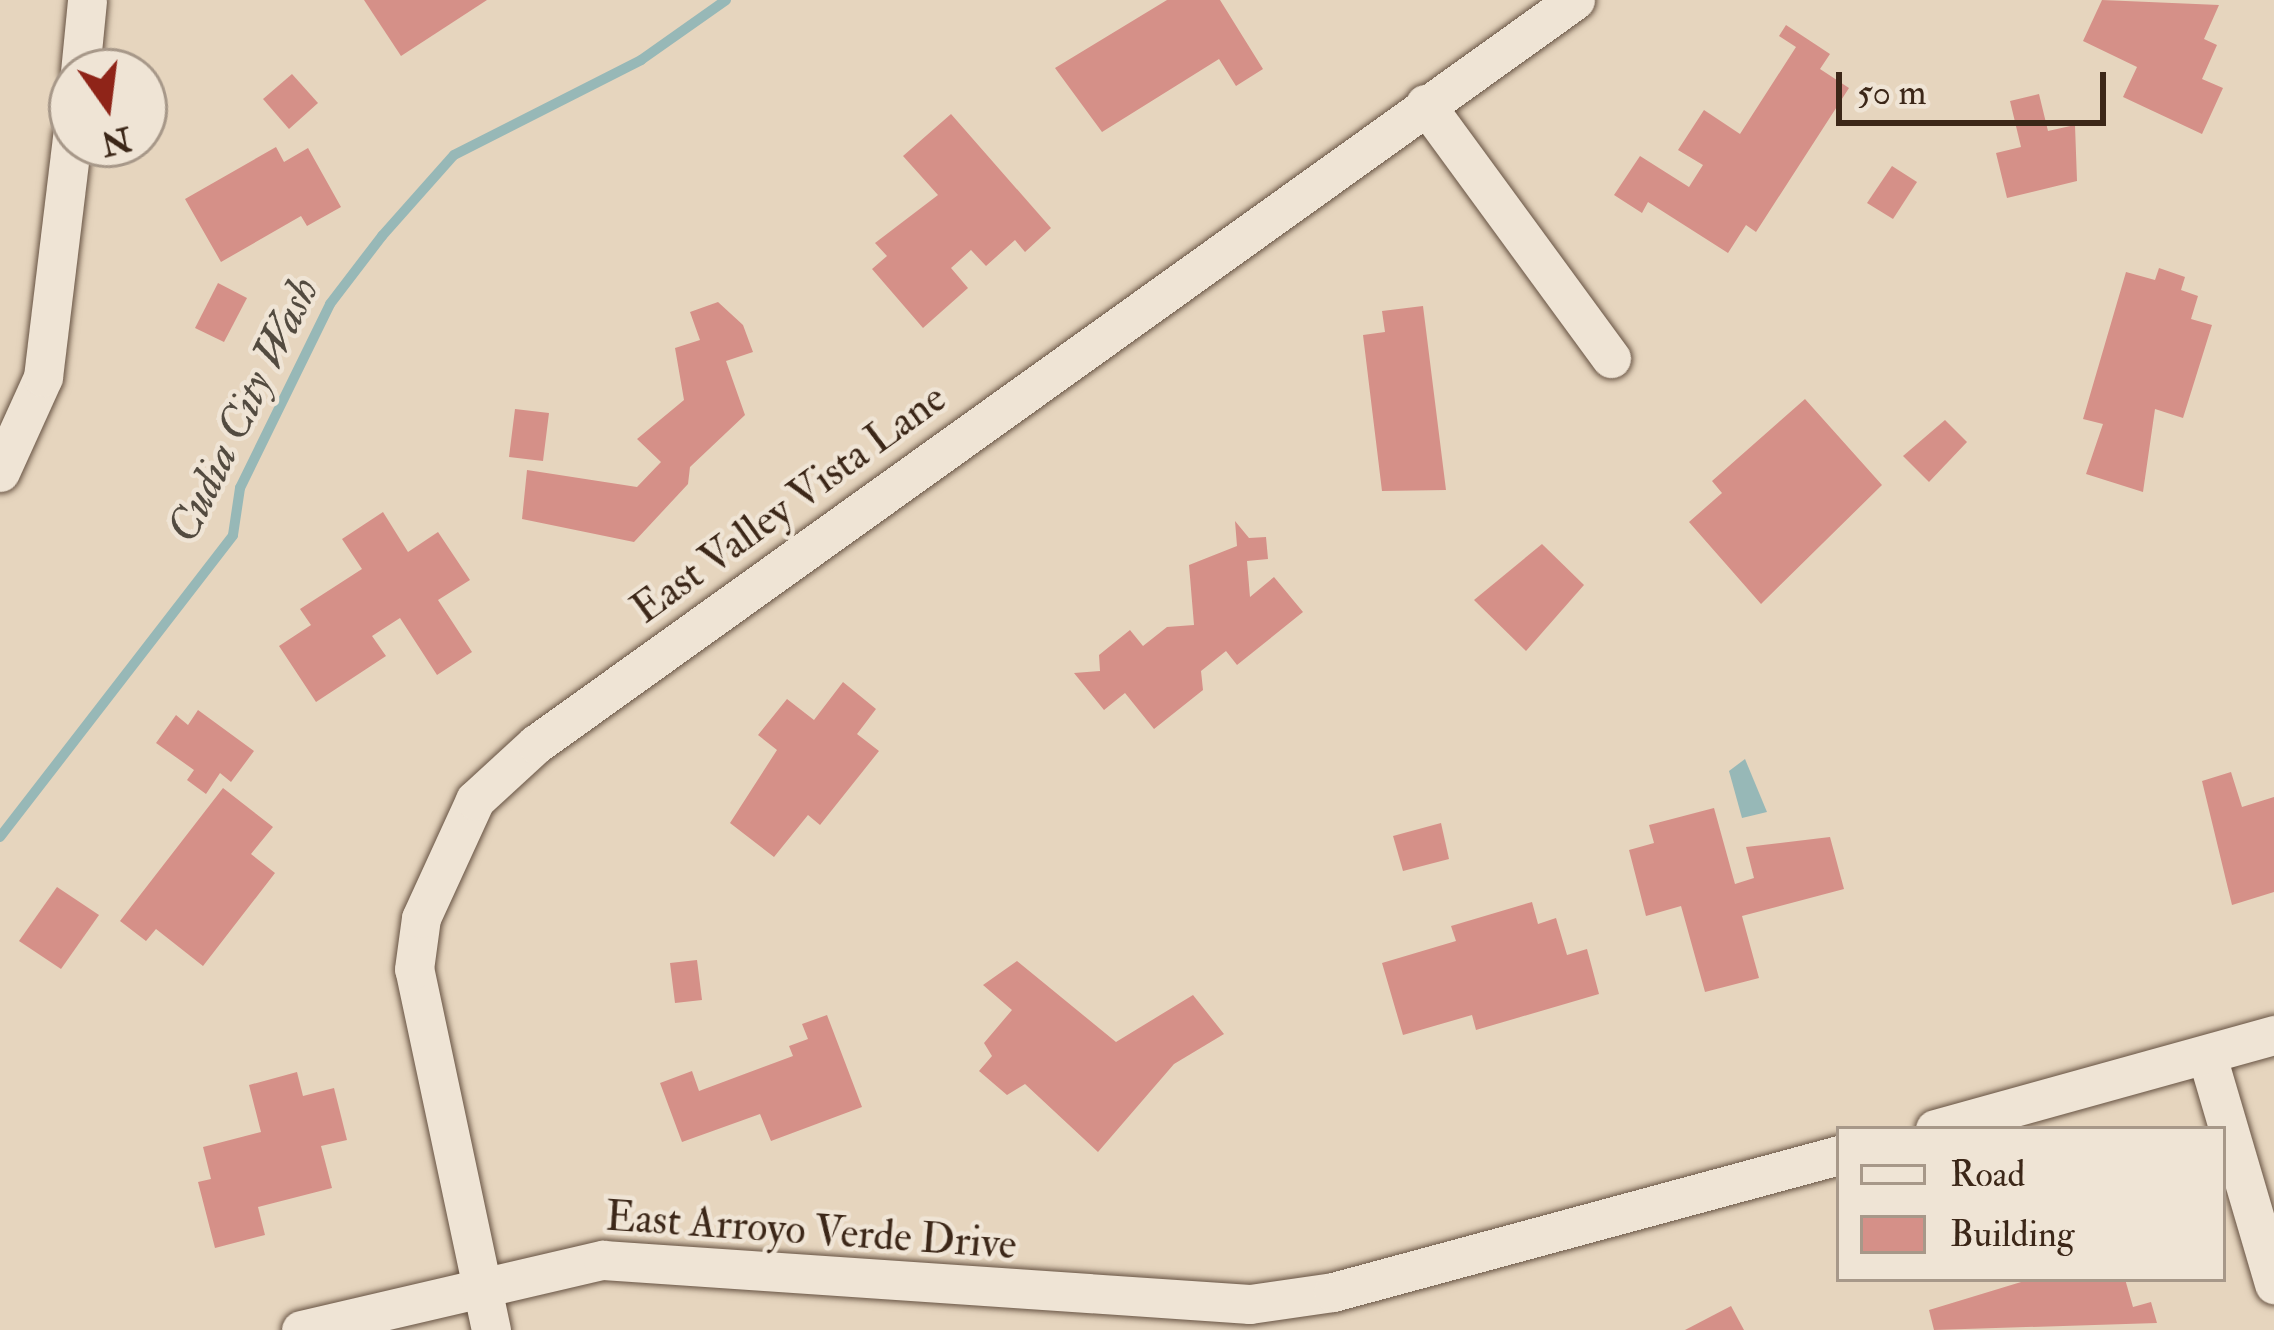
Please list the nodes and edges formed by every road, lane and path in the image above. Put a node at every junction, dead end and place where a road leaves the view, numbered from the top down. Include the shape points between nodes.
1 (87, 0) edge
2 (1574, 0) edge
3 (82, 48) edge
4 (1425, 104) junction
5 (68, 168) edge
6 (1611, 358) dead end
7 (0, 472) edge
8 (2274, 1035) edge
9 (2207, 1056) junction
10 (1946, 1126) edge
11 (1836, 1156) edge
12 (478, 1284) junction
13 (2274, 1284) edge
14 (1251, 1317) edge
15 (301, 1330) edge
16 (491, 1330) edge

1 - 3 street
2 - 4 street, East Valley Vista Lane
4 - 6 street
4 - 12 street, East Valley Vista Lane via 536,744 475,800 421,918 414,969
5 - 7 street via 43,377
8 - 9 street
9 - 10 street
9 - 13 street
11 - 14 street, East Arroyo Verde Drive
12 - 14 street, East Arroyo Verde Drive via 603,1260
12 - 15 street, East Arroyo Verde Drive
12 - 16 street, East Valley Vista Lane

